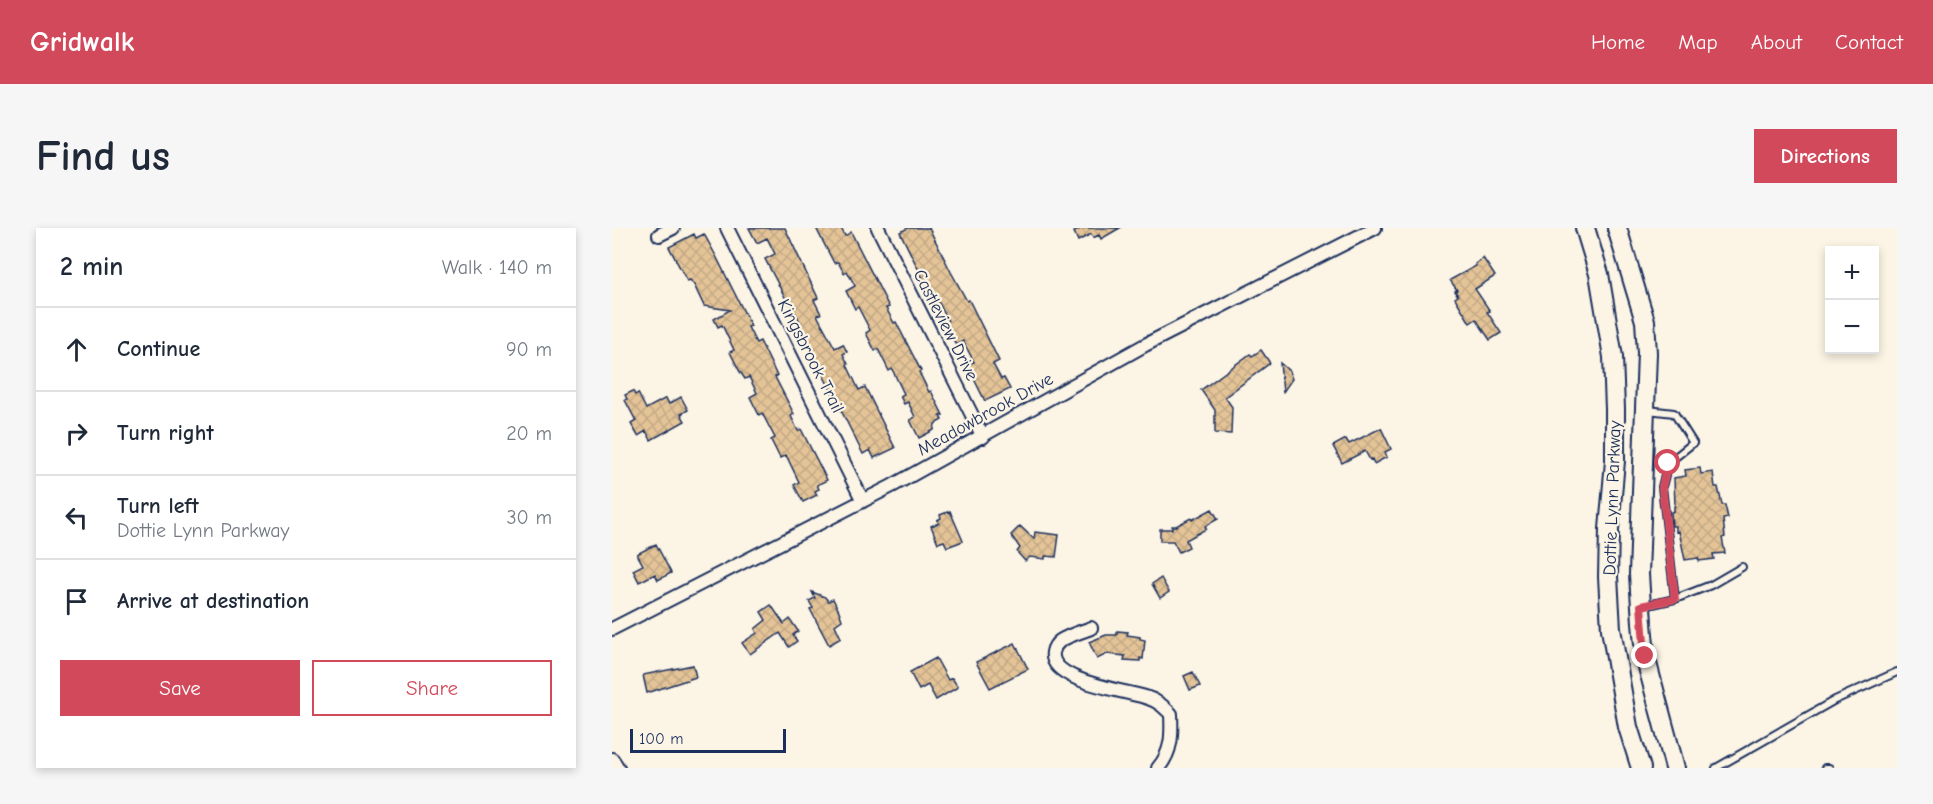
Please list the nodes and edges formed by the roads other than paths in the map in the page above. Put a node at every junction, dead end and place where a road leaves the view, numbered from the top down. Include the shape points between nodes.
1 (673, 228) edge
2 (727, 228) edge
3 (878, 228) edge
4 (1375, 228) edge
5 (1585, 228) edge
6 (1617, 228) edge
7 (659, 235) dead end
8 (1645, 410) junction
9 (982, 437) junction
10 (863, 501) junction
11 (1742, 567) dead end
12 (1675, 599) junction
13 (1641, 606) junction
14 (1091, 628) dead end
15 (612, 629) edge
16 (1897, 672) edge
17 (612, 759) edge
18 (618, 768) edge
19 (1158, 768) edge
20 (1641, 768) edge
21 (1675, 768) edge
22 (1716, 768) edge

1 - 7 street
2 - 10 street, Kingsbrook Trail
3 - 9 street, Castleview Drive
4 - 9 street, Meadowbrook Drive via 1145,345
5 - 20 main road, Dottie Lynn Parkway via 1599,274 1613,357 1615,461 1608,577 1611,629 1628,727
6 - 8 main road, Dottie Lynn Parkway via 1645,321
8 - 12 lane via 1674,413 1694,443 1668,463 1662,487
8 - 13 main road, Dottie Lynn Parkway
9 - 10 street, Meadowbrook Drive
10 - 15 street, Meadowbrook Drive
11 - 12 lane
12 - 13 lane
13 - 21 main road, Dottie Lynn Parkway via 1645,656
14 - 19 street via 1060,641 1052,657 1057,666 1080,680 1149,698 1171,714 1173,737 1167,758
16 - 22 lane via 1835,700
17 - 18 street

